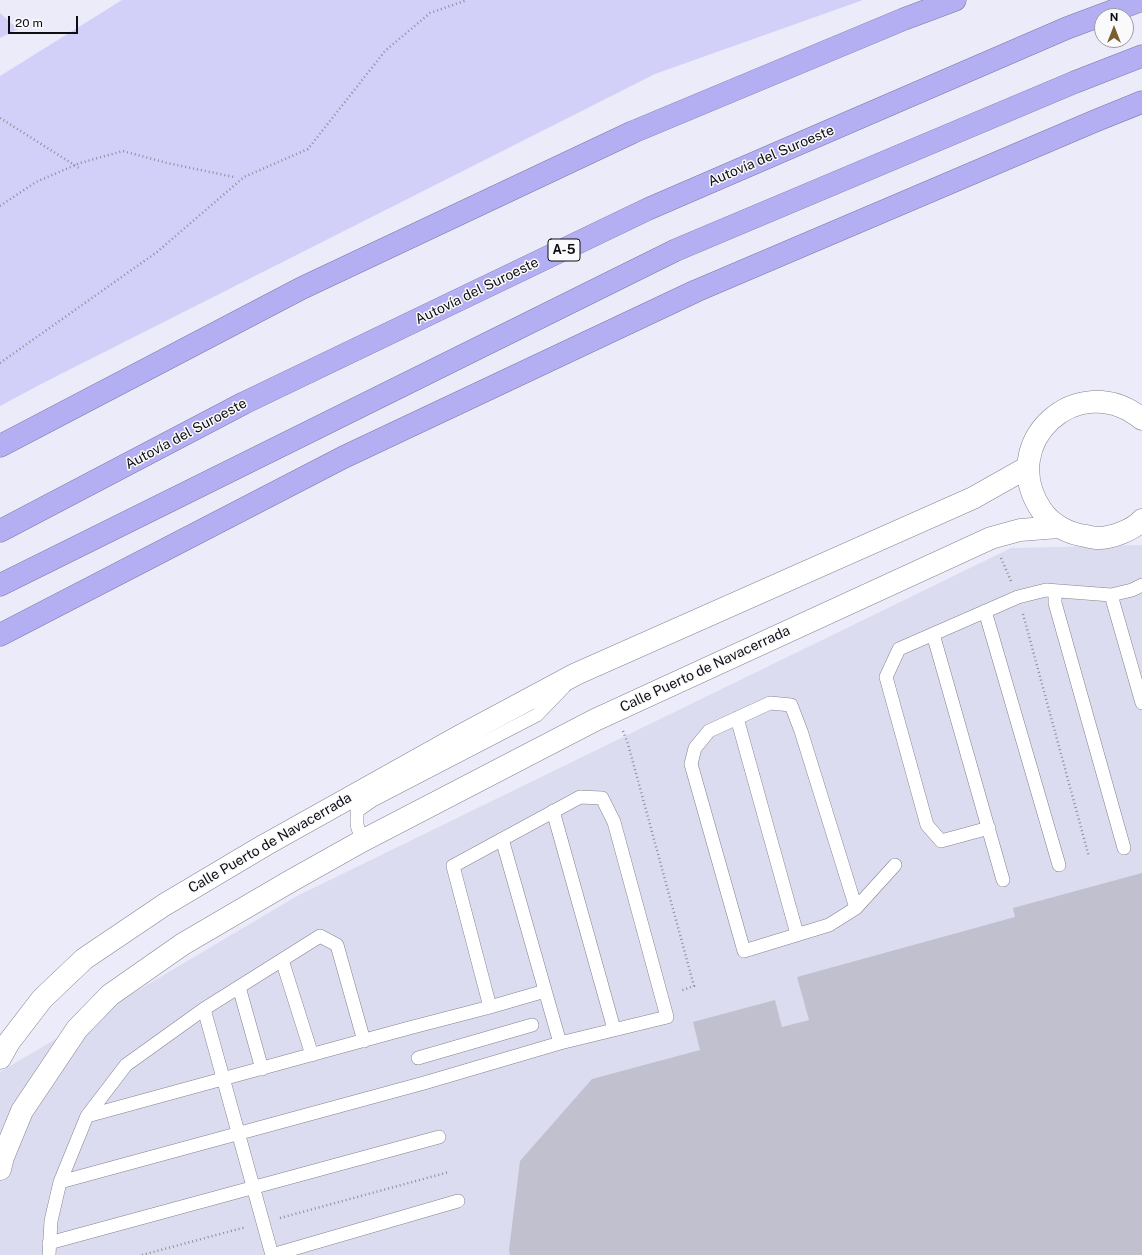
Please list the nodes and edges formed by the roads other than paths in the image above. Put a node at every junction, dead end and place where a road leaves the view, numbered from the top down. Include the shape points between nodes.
1 (955, 0) edge
2 (1142, 0) edge
3 (1142, 56) edge
4 (1142, 102) edge
5 (1142, 418) edge
6 (0, 446) edge
7 (1028, 467) junction
8 (1142, 520) edge
9 (1059, 527) junction
10 (0, 531) edge
11 (0, 585) edge
12 (1142, 585) edge
13 (1056, 591) junction
14 (1110, 595) junction
15 (985, 611) junction
16 (933, 634) junction
17 (0, 635) edge
18 (576, 674) junction
19 (1142, 703) edge
20 (737, 718) junction
21 (553, 811) junction
22 (989, 828) junction
23 (502, 839) junction
24 (362, 841) junction
25 (1124, 848) dead end
26 (895, 865) dead end
27 (1059, 865) dead end
28 (1003, 880) dead end
29 (856, 908) junction
30 (797, 934) junction
31 (282, 960) junction
32 (239, 987) junction
33 (545, 991) junction
34 (490, 1007) junction
35 (204, 1009) junction
36 (532, 1025) dead end
37 (614, 1029) junction
38 (364, 1041) junction
39 (560, 1043) junction
40 (312, 1055) junction
41 (0, 1058) edge
42 (418, 1058) dead end
43 (262, 1068) junction
44 (224, 1079) junction
45 (87, 1116) junction
46 (238, 1133) junction
47 (439, 1137) dead end
48 (0, 1169) edge
49 (60, 1182) junction
50 (253, 1187) junction
51 (458, 1202) dead end
52 (49, 1249) edge
53 (272, 1255) edge

1 - 6 highway via 633,132 302,288
2 - 10 highway, Autovía del Suroeste / A-5 via 1067,28 648,209 244,403
3 - 11 highway via 676,250
4 - 17 highway via 696,291 344,457
5 - 7 street via 1122,406 1101,402 1080,403 1066,409 1044,426 1032,445
7 - 9 street via 1035,501 1045,515
7 - 18 street, Calle Puerto de Navacerrada via 967,501
8 - 9 street via 1120,534 1099,538 1078,535
9 - 24 street, Calle Puerto de Navacerrada via 1020,530 991,538 595,720
12 - 14 lane
13 - 14 lane
13 - 15 lane via 1046,590 1018,597
13 - 25 lane via 1055,603
14 - 19 lane
15 - 16 lane
15 - 27 lane
16 - 22 lane
16 - 22 lane via 899,649 886,677 927,825 941,841
18 - 24 lane, Calle Puerto de Navacerrada via 537,715 373,800 357,811 357,825
18 - 41 street, Calle Puerto de Navacerrada via 278,837 164,905 84,959 42,999 8,1042
20 - 29 lane via 770,703 791,705
20 - 30 lane
20 - 30 lane via 709,731 695,748 691,764 744,951
21 - 23 lane
21 - 37 lane
21 - 37 lane via 580,797 602,798 614,822 667,1016
22 - 28 lane
23 - 33 lane
23 - 34 lane via 452,866
24 - 48 street, Calle Puerto de Navacerrada via 183,944 110,995 77,1029 22,1111 2,1157
26 - 29 lane
29 - 30 lane via 828,925
31 - 32 lane
31 - 38 lane via 320,936 337,945
31 - 40 lane
32 - 35 lane
32 - 43 lane
33 - 34 lane
33 - 39 lane
34 - 38 lane
35 - 44 lane
35 - 45 lane via 126,1065
36 - 42 lane
37 - 39 lane
38 - 40 lane
39 - 46 lane
40 - 43 lane
43 - 44 lane
44 - 45 lane
44 - 46 lane
45 - 49 lane
46 - 49 lane
46 - 50 lane
47 - 50 lane
49 - 52 lane via 51,1221
50 - 52 lane
50 - 53 lane
51 - 53 lane

